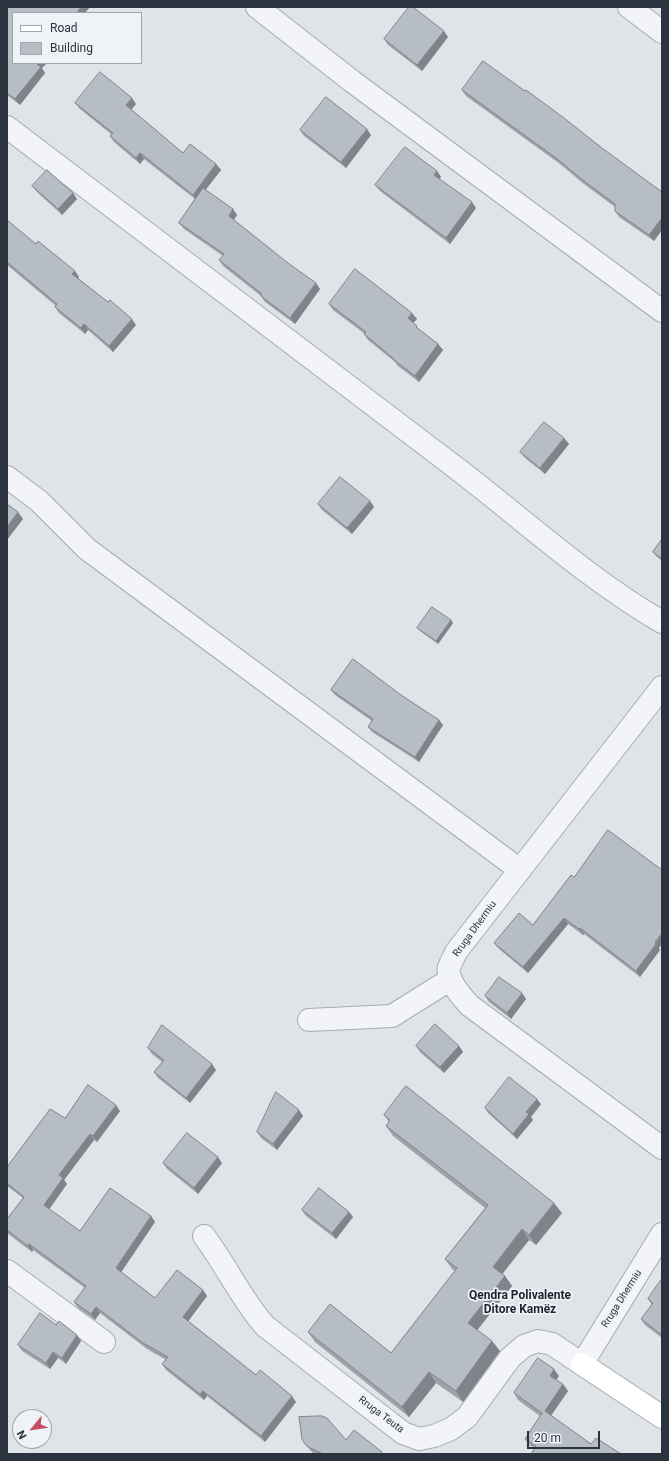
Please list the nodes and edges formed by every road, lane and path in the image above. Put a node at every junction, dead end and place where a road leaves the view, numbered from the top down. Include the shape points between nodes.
1 (257, 7) edge
2 (629, 7) edge
3 (662, 32) edge
4 (7, 127) edge
5 (662, 311) edge
6 (7, 477) edge
7 (662, 622) edge
8 (662, 687) edge
9 (520, 870) junction
10 (451, 979) junction
11 (309, 1020) dead end
12 (662, 1148) edge
13 (662, 1234) edge
14 (204, 1236) dead end
15 (7, 1271) edge
16 (104, 1342) dead end
17 (582, 1364) junction
18 (662, 1417) edge

1 - 5 street via 353,82
2 - 3 street
4 - 7 street via 466,476 577,564 637,608
6 - 9 street via 39,501 87,549
8 - 9 street, Rruga Dhermiu
9 - 10 street, Rruga Dhermiu via 456,952 449,968
10 - 11 street via 392,1016
10 - 12 street via 469,1005
13 - 17 street, Rruga Dhermiu
14 - 17 street, Rruga Teuta via 252,1311 265,1326 403,1433 419,1439 451,1429 466,1417 510,1358 524,1346 538,1341 552,1344
15 - 16 street
17 - 18 street, Rruga Teuta

